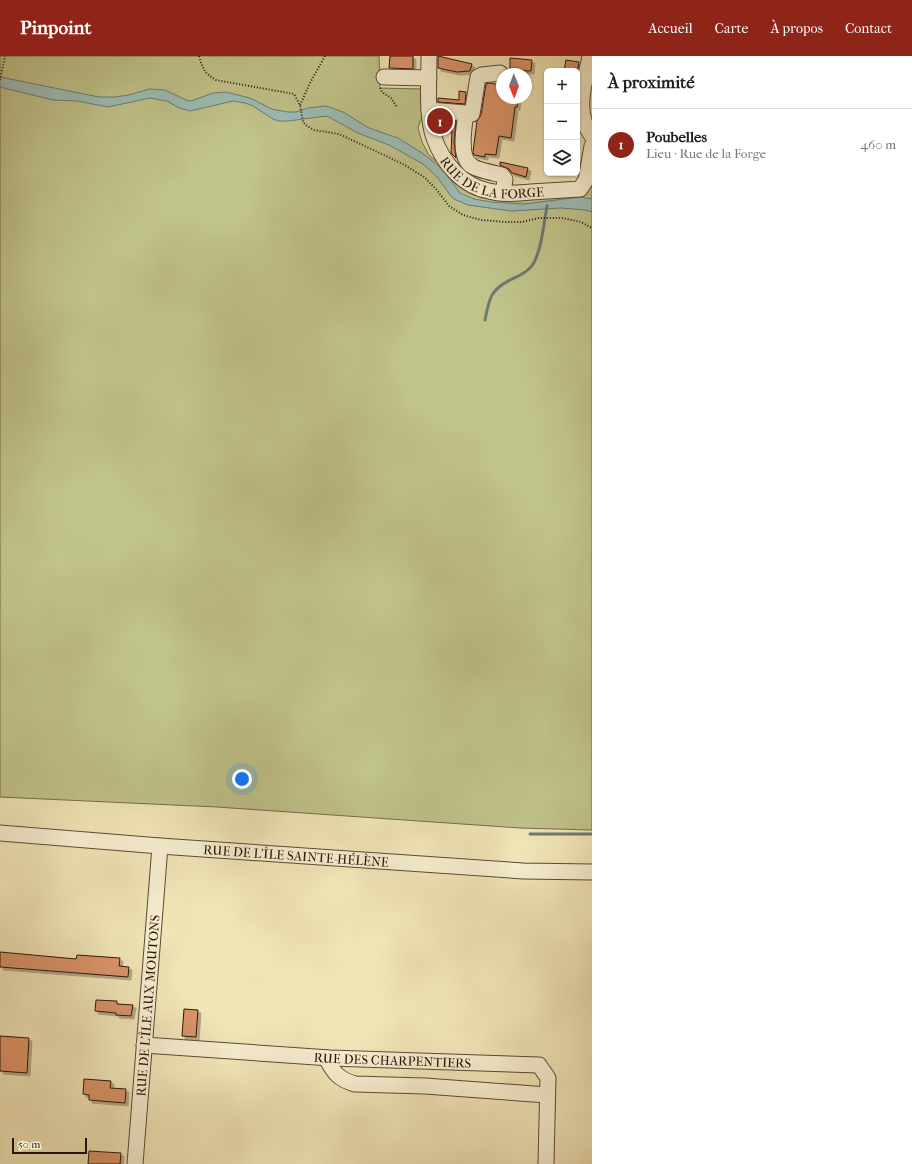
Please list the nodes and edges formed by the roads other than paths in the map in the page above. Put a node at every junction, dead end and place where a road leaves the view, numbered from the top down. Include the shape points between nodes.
1 (429, 56) edge
2 (590, 56) edge
3 (496, 73) edge
4 (384, 77) road end
5 (429, 78) junction
6 (429, 110) junction
7 (466, 113) junction
8 (592, 136) edge
9 (592, 146) edge
10 (503, 193) junction
11 (0, 833) edge
12 (160, 846) junction
13 (592, 872) edge
14 (144, 1045) junction
15 (326, 1058) junction
16 (547, 1095) junction
17 (135, 1164) edge
18 (546, 1164) edge

1 - 5 street, RUE DE LA FORGE
2 - 8 street via 581,100 582,117
3 - 7 street, RUE DE LA FORGE via 478,77 472,114
4 - 5 street
5 - 6 street, RUE DE LA FORGE
6 - 7 street
6 - 10 street, RUE DE LA FORGE via 434,138 452,170 471,185
7 - 10 street, RUE DE LA FORGE via 464,158 471,166 502,175 505,178
9 - 10 street, RUE DE LA FORGE via 586,180 580,189
11 - 12 street, RUE DE L'ÎLE SAINTE-HÉLÈNE
12 - 13 street, RUE DE L'ÎLE SAINTE-HÉLÈNE via 524,870
12 - 14 street, RUE DE L'ÎLE AUX MOUTONS
14 - 15 street, RUE DES CHARPENTIERS
14 - 17 street, RUE DE L'ÎLE AUX MOUTONS
15 - 16 street via 338,1077 355,1084
15 - 16 street, RUE DES CHARPENTIERS via 539,1065 548,1078
16 - 18 street, RUE DES CHARPENTIERS

